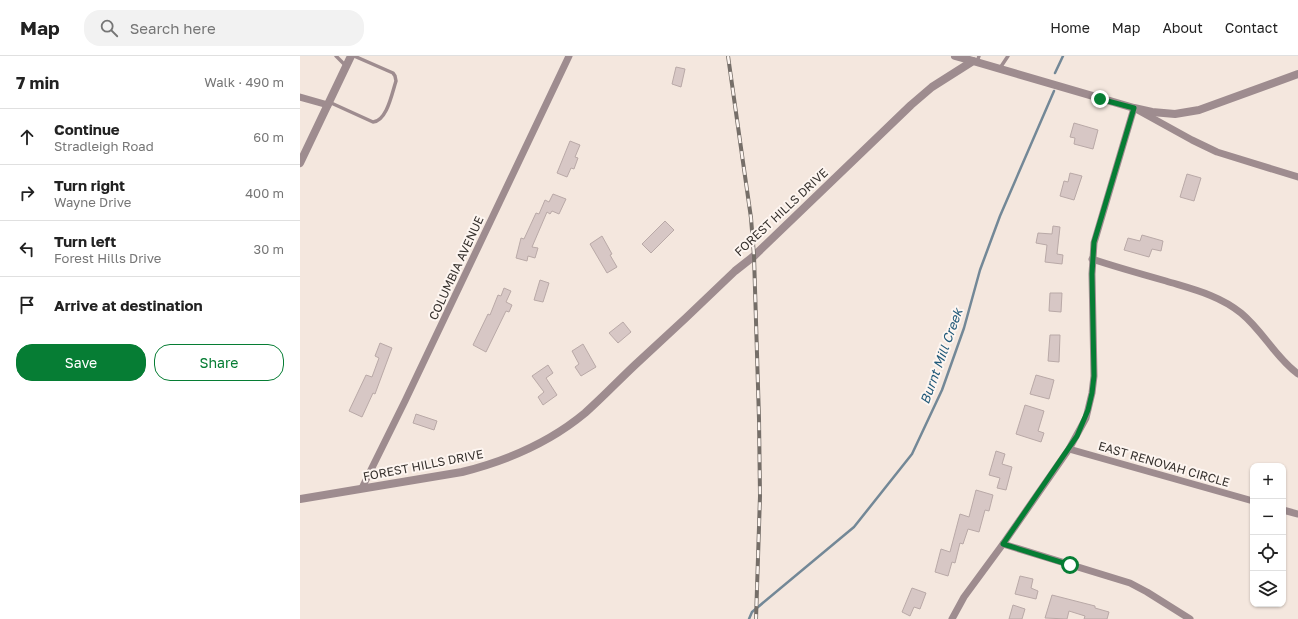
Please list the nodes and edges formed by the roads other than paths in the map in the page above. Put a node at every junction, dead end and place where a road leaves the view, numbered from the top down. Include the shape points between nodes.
1 (336, 56) edge
2 (352, 56) edge
3 (569, 56) edge
4 (955, 56) edge
5 (1008, 56) edge
6 (976, 59) edge
7 (346, 66) junction
8 (1000, 68) junction
9 (1298, 74) edge
10 (300, 97) edge
11 (328, 103) junction
12 (1134, 108) junction
13 (300, 163) edge
14 (1298, 177) edge
15 (1092, 259) junction
16 (1298, 374) edge
17 (1070, 449) junction
18 (362, 488) junction
19 (300, 499) edge
20 (1250, 500) edge
21 (1286, 511) edge
22 (1298, 514) edge
23 (1003, 544) junction
24 (952, 619) edge
25 (1190, 619) edge

1 - 7 lane
2 - 7 street
2 - 11 lane via 395,76 396,81 386,111 381,118 373,122
3 - 18 street, COLUMBIA AVENUE
4 - 6 street
5 - 8 lane
6 - 8 street
6 - 18 street, FOREST HILLS DRIVE via 911,105 754,256 594,405 569,425 533,447 479,468
7 - 11 street
8 - 12 street
9 - 12 street via 1199,110 1175,114
10 - 11 street
11 - 13 street
12 - 14 street via 1217,152
12 - 15 street via 1098,225
15 - 16 street via 1222,300 1241,313 1283,361
15 - 17 street via 1092,393 1086,418
17 - 20 street, EAST RENOVAH CIRCLE
17 - 23 street
18 - 19 street, FOREST HILLS DRIVE
21 - 22 street
23 - 24 street via 964,597
23 - 25 street via 1130,584 1148,592

